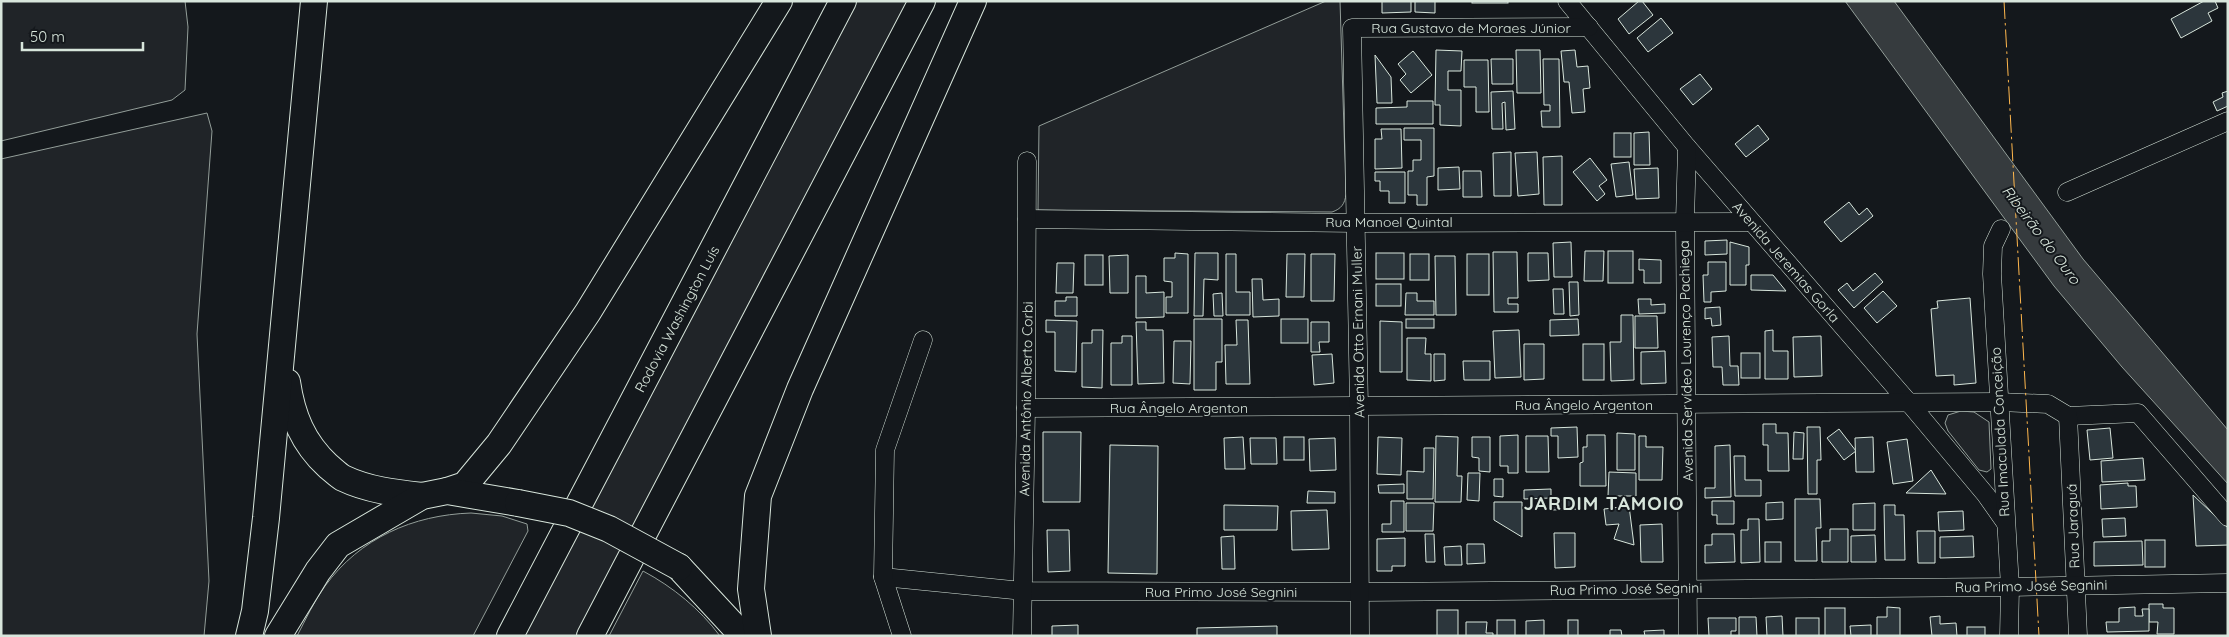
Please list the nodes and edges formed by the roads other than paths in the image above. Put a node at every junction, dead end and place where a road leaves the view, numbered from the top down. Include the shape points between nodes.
1 (314, 1) edge
2 (779, 1) edge
3 (843, 1) edge
4 (922, 1) edge
5 (973, 1) edge
6 (1567, 1) edge
7 (1589, 27) junction
8 (1352, 28) joint
9 (2228, 121) edge
10 (1687, 147) junction
11 (1027, 161) dead end
12 (2067, 192) dead end
13 (1027, 219) junction
14 (1685, 220) junction
15 (1751, 222) junction
16 (1356, 223) junction
17 (2001, 229) dead end
18 (923, 340) dead end
19 (282, 353) junction
20 (1999, 402) junction
21 (1910, 404) junction
22 (1688, 405) junction
23 (1359, 407) junction
24 (1026, 408) junction
25 (2068, 416) junction
26 (447, 491) junction
27 (422, 496) junction
28 (2228, 517) edge
29 (2005, 522) junction
30 (883, 576) junction
31 (2228, 583) edge
32 (2075, 585) junction
33 (2010, 587) junction
34 (1688, 589) junction
35 (1023, 591) junction
36 (1360, 592) junction
37 (249, 636) edge
38 (278, 636) edge
39 (510, 636) edge
40 (590, 636) edge
41 (743, 636) edge
42 (758, 636) edge
43 (902, 636) edge
44 (1022, 636) edge
45 (1360, 636) edge
46 (1688, 636) edge
47 (2009, 636) edge
48 (2078, 636) edge

1 - 19 highway
2 - 26 highway via 588,312 499,444 465,485
3 - 39 highway, Rodovia Washington Luís
4 - 40 highway
5 - 42 highway via 800,390 758,496 751,589
6 - 7 street, Avenida Jeremias Gorla
7 - 8 street, Rua Gustavo de Moraes Júnior
7 - 10 street, Avenida Jeremias Gorla
8 - 16 street, Avenida Otto Ernani Muller
9 - 12 street
10 - 14 street, Avenida Servídeo Lourenço Pachiega
10 - 15 street, Avenida Jeremias Gorla
11 - 13 street, Avenida Antônio Alberto Corbi
13 - 16 street, Rua Manoel Quintal
13 - 24 street, Avenida Antônio Alberto Corbi
14 - 15 street, Rua Manoel Quintal
14 - 16 street, Rua Manoel Quintal
14 - 22 street, Avenida Servídeo Lourenço Pachiega
15 - 21 street, Avenida Jeremias Gorla
16 - 23 street, Avenida Otto Ernani Muller
17 - 20 street, Rua Imaculada Conceição via 1993,246 1992,274
18 - 30 street via 885,450
19 - 27 highway via 291,405 300,432 314,453 342,477 385,492
19 - 37 highway via 266,518
20 - 21 street, Rua Ângelo Argenton
20 - 25 street, Rua Ângelo Argenton via 2048,404
20 - 29 street, Rua Imaculada Conceição
21 - 22 street, Rua Ângelo Argenton
21 - 29 street, Avenida Jeremias Gorla
22 - 23 street, Rua Ângelo Argenton
22 - 34 street, Avenida Servídeo Lourenço Pachiega
23 - 24 street, Rua Ângelo Argenton
23 - 36 street, Avenida Otto Ernani Muller
24 - 35 street, Avenida Antônio Alberto Corbi
25 - 28 street via 2138,413
25 - 32 street, Rua Jaraguá
26 - 27 highway
26 - 41 highway, bridge via 569,513 609,528 679,567
27 - 38 highway via 338,545
29 - 33 street, Rua Imaculada Conceição
30 - 35 street, Rua Primo José Segnini
30 - 43 street
31 - 32 street, Rua Primo José Segnini
32 - 33 street, Rua Primo José Segnini
32 - 48 street, Rua Jaraguá
33 - 34 street, Rua Primo José Segnini
33 - 47 street, Rua Imaculada Conceição
34 - 36 street, Rua Primo José Segnini
34 - 46 street, Avenida Servídeo Lourenço Pachiega
35 - 36 street, Rua Primo José Segnini
35 - 44 street, Avenida Antônio Alberto Corbi
36 - 45 street, Avenida Otto Ernani Muller

